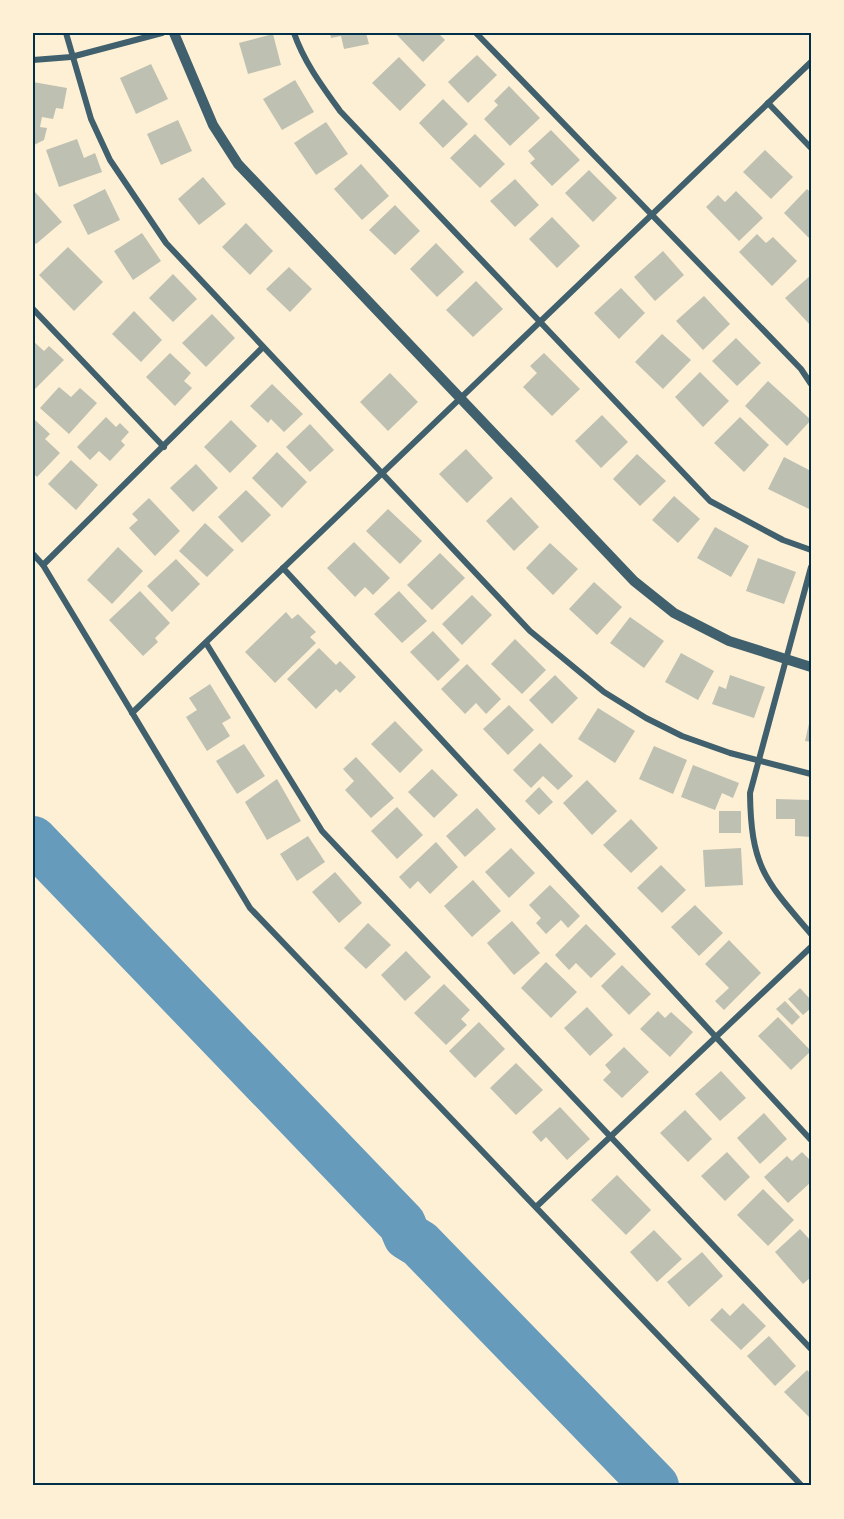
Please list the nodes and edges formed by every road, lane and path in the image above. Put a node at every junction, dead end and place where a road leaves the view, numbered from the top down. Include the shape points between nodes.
1 (66, 33) edge
2 (162, 33) edge
3 (174, 33) edge
4 (294, 33) edge
5 (476, 33) edge
6 (71, 57) junction
7 (33, 60) edge
8 (811, 62) edge
9 (768, 103) junction
10 (811, 148) edge
11 (652, 214) junction
12 (33, 309) edge
13 (542, 322) junction
14 (263, 347) junction
15 (811, 384) edge
16 (461, 397) junction
17 (164, 447) junction
18 (382, 472) junction
19 (811, 550) edge
20 (33, 555) edge
21 (43, 565) junction
22 (811, 567) edge
23 (283, 568) junction
24 (206, 643) junction
25 (786, 660) junction
26 (811, 667) edge
27 (132, 713) junction
28 (759, 762) junction
29 (811, 774) edge
30 (811, 934) edge
31 (811, 948) edge
32 (715, 1038) junction
33 (610, 1137) junction
34 (811, 1140) edge
35 (536, 1207) junction
36 (811, 1349) edge
37 (802, 1486) edge

1 - 6 street
2 - 6 street
3 - 16 street via 213,125 238,164
4 - 13 street via 319,82 340,111
5 - 11 street
6 - 7 street
6 - 14 street via 105,150 138,205 166,243
8 - 9 street
9 - 10 street
9 - 11 street
11 - 13 street
11 - 15 street
12 - 17 street
13 - 16 street
13 - 19 street via 710,501 783,540
14 - 17 street
14 - 18 street
16 - 18 street
16 - 25 street via 634,580 674,613 729,641
17 - 21 street
18 - 23 street
18 - 28 street via 530,631 604,692 682,736
20 - 21 street
21 - 27 street
22 - 25 street
23 - 24 street
23 - 32 street
24 - 27 street
24 - 33 street via 322,831
25 - 26 street
25 - 28 street
27 - 35 street via 250,908
28 - 29 street
28 - 30 street via 750,793 751,829 758,864 776,893
31 - 32 street
32 - 33 street
32 - 34 street
33 - 35 street
33 - 36 street
35 - 37 street

